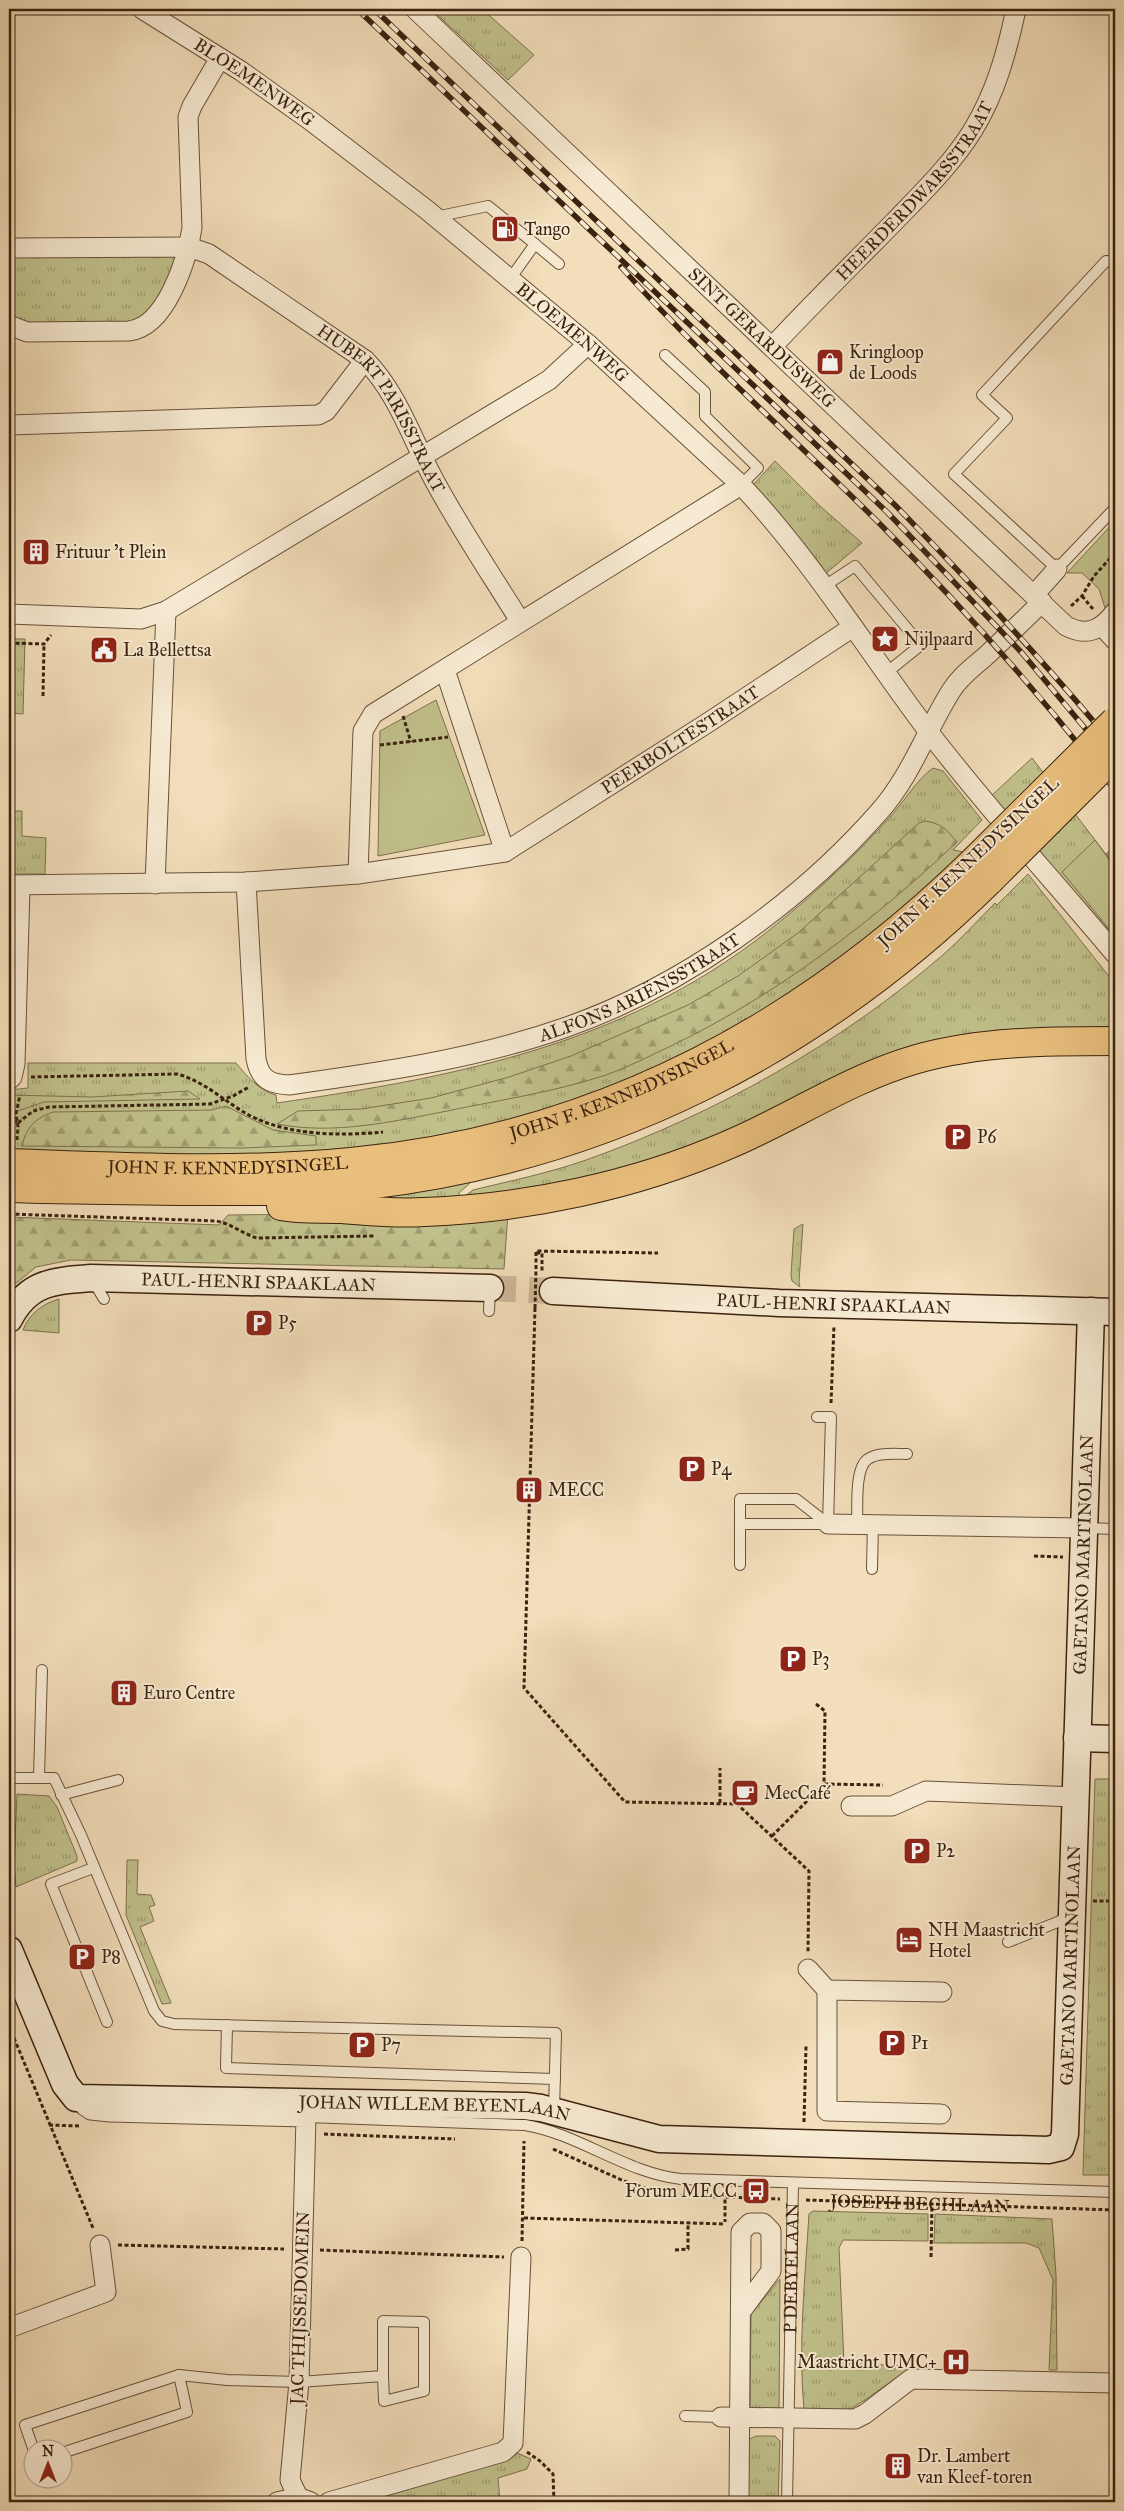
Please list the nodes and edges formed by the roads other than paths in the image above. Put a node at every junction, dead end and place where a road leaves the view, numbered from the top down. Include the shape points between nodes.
1 (142, 9) edge
2 (414, 9) edge
3 (1016, 9) edge
4 (220, 58) junction
5 (435, 216) junction
6 (536, 244) junction
7 (190, 247) junction
8 (9, 248) edge
9 (1115, 262) edge
10 (559, 264) dead end
11 (510, 279) junction
12 (9, 325) edge
13 (588, 344) junction
14 (772, 347) junction
15 (665, 355) dead end
16 (365, 360) junction
17 (9, 425) edge
18 (423, 456) junction
19 (741, 484) junction
20 (1115, 508) edge
21 (1057, 570) junction
22 (824, 587) junction
23 (1038, 599) junction
24 (166, 611) junction
25 (1115, 612) edge
26 (9, 614) edge
27 (520, 621) junction
28 (1102, 626) junction
29 (853, 627) junction
30 (1115, 640) edge
31 (445, 670) junction
32 (886, 673) junction
33 (1115, 721) edge
34 (929, 732) junction
35 (1115, 755) edge
36 (505, 852) junction
37 (982, 870) junction
38 (358, 874) junction
39 (246, 882) junction
40 (155, 884) junction
41 (14, 886) edge
42 (1115, 954) edge
43 (1115, 1041) edge
44 (16, 1082) edge
45 (12, 1154) edge
46 (9, 1188) edge
47 (254, 1191) junction
48 (543, 1290) tunnel mouth
49 (489, 1300) tunnel mouth
50 (1103, 1311) edge
51 (9, 1319) edge
52 (817, 1417) dead end
53 (907, 1454) dead end
54 (740, 1524) junction
55 (828, 1524) junction
56 (865, 1524) junction
57 (1084, 1528) junction
58 (1115, 1529) edge
59 (740, 1565) dead end
60 (872, 1570) dead end
61 (42, 1670) dead end
62 (1077, 1738) junction
63 (1115, 1739) edge
64 (9, 1778) edge
65 (39, 1778) junction
66 (118, 1780) dead end
67 (61, 1795) junction
68 (1075, 1797) junction
69 (851, 1806) dead end
70 (93, 1868) junction
71 (1079, 1908) junction
72 (1008, 1942) dead end
73 (9, 1950) edge
74 (808, 1969) road end
75 (827, 1990) junction
76 (942, 1992) dead end
77 (107, 2022) dead end
78 (227, 2025) junction
79 (554, 2078) junction
80 (83, 2104) junction
81 (554, 2112) junction
82 (941, 2114) dead end
83 (306, 2125) junction
84 (941, 2147) joint
85 (793, 2183) junction
86 (1115, 2192) edge
87 (100, 2245) road end
88 (521, 2257) dead end
89 (742, 2310) dead end
90 (9, 2328) edge
91 (179, 2375) junction
92 (383, 2376) junction
93 (299, 2382) junction
94 (1115, 2383) edge
95 (685, 2416) dead end
96 (721, 2418) joint
97 (740, 2418) junction
98 (788, 2419) junction
99 (30, 2438) edge
100 (72, 2450) edge
101 (304, 2500) edge
102 (276, 2502) edge
103 (329, 2502) edge
104 (739, 2502) edge
105 (786, 2502) edge

1 - 4 street, BLOEMENWEG
2 - 14 street, SINT GERARDUSWEG
3 - 14 street, HEERDERDWARSSTRAAT via 996,85 960,149
4 - 5 street, BLOEMENWEG via 311,121
4 - 7 street via 188,117
5 - 6 lane via 488,206
5 - 11 street, BLOEMENWEG
6 - 10 lane
6 - 11 lane
7 - 8 street
7 - 12 street via 159,314 137,330 27,332
7 - 16 street, HUBERT PARISSTRAAT via 209,254
9 - 21 lane via 1106,261 982,395 1007,418 954,474
11 - 13 street, BLOEMENWEG
13 - 18 street via 549,380
13 - 19 street, BLOEMENWEG
14 - 23 street, SINT GERARDUSWEG
15 - 19 lane via 705,392 705,416 758,468
16 - 17 street via 326,411 318,414
16 - 18 street, HUBERT PARISSTRAAT via 411,430
18 - 24 street
18 - 27 street, HUBERT PARISSTRAAT via 432,477
19 - 22 street, BLOEMENWEG
19 - 27 street
20 - 21 lane
21 - 23 street, ALFONS ARIËNSSTRAAT
22 - 29 street, BLOEMENWEG
22 - 32 lane via 855,566 921,644
23 - 28 street, SINT GERARDUSWEG via 1066,626 1080,632 1092,632
23 - 34 street, ALFONS ARIËNSSTRAAT via 956,684
24 - 26 street via 141,618
24 - 40 street
25 - 28 street
27 - 31 street
28 - 30 street
29 - 32 street, BLOEMENWEG
29 - 36 street, PEERBOLTESTRAAT
31 - 36 street
31 - 38 street via 367,720 362,748
32 - 34 street, BLOEMENWEG
33 - 37 main road, JOHN F. KENNEDYSINGEL, bridge
34 - 39 street, ALFONS ARIËNSSTRAAT via 910,768 882,809 820,872 718,951 646,993 602,1014 520,1042 421,1066 288,1085 274,1084 264,1078 256,1059
34 - 42 street, BLOEMENWEG
35 - 37 main road, JOHN F. KENNEDYSINGEL, bridge
36 - 38 street
37 - 45 main road, JOHN F. KENNEDYSINGEL via 781,1016 680,1072 546,1124 440,1150 342,1163 235,1166
37 - 47 main road, JOHN F. KENNEDYSINGEL via 923,943 860,992 770,1051 684,1097 569,1141 445,1174 342,1188
38 - 39 street
39 - 40 street
40 - 41 street
41 - 44 street
43 - 47 main road via 1024,1043 920,1058 873,1073 784,1119 700,1156 620,1182 518,1203 425,1212 284,1207
46 - 47 main road, JOHN F. KENNEDYSINGEL
48 - 50 street, PAUL-HENRI SPAAKLAAN via 834,1304
49 - 51 street, PAUL-HENRI SPAAKLAAN via 98,1289 52,1281 30,1291
50 - 57 street, GAETANO MARTINOLAAN
52 - 55 lane via 831,1417
53 - 56 lane via 875,1456 867,1459 861,1467
54 - 55 lane
54 - 55 lane via 740,1498 796,1499
54 - 59 lane
55 - 56 street
56 - 57 street
56 - 60 lane
57 - 58 lane
57 - 62 street, GAETANO MARTINOLAAN
61 - 65 lane
62 - 63 street
62 - 68 street, GAETANO MARTINOLAAN
64 - 65 lane
65 - 67 lane via 54,1778
66 - 67 lane
67 - 70 lane
68 - 69 street via 926,1791 892,1806
68 - 71 street, GAETANO MARTINOLAAN
70 - 77 lane via 52,1884
70 - 78 lane via 154,2011 162,2020 174,2024
71 - 72 lane
71 - 84 street, GAETANO MARTINOLAAN via 1063,2144 1055,2150
73 - 80 street via 65,2084
74 - 75 street
75 - 76 street
75 - 82 street via 827,2110
78 - 79 lane via 226,2068
78 - 79 lane via 556,2033
79 - 81 lane
80 - 81 street, JOHAN WILLEM BEYENLAAN via 525,2106
80 - 83 street, JOHAN WILLEM BEYENLAAN
81 - 84 street, JOHAN WILLEM BEYENLAAN via 652,2139
83 - 85 lane, JOHAN WILLEM BEYENLAAN via 525,2125 551,2130 670,2178
83 - 93 street, JAC THIJSSEDOMEIN
85 - 86 lane, JOSEPH BECHLAAN
85 - 98 lane, P DEBYELAAN
87 - 90 street via 106,2292
88 - 103 street via 513,2443 503,2452
89 - 97 street
91 - 93 lane
91 - 99 lane via 25,2425
91 - 100 lane via 187,2412
92 - 92 lane via 383,2320 424,2322 424,2392 384,2401
92 - 93 lane
93 - 101 street, JAC THIJSSEDOMEIN via 290,2480
94 - 98 street via 911,2379 855,2419
95 - 96 lane
96 - 97 street
97 - 98 street
97 - 104 street
98 - 105 lane, P DEBYELAAN
101 - 102 street

